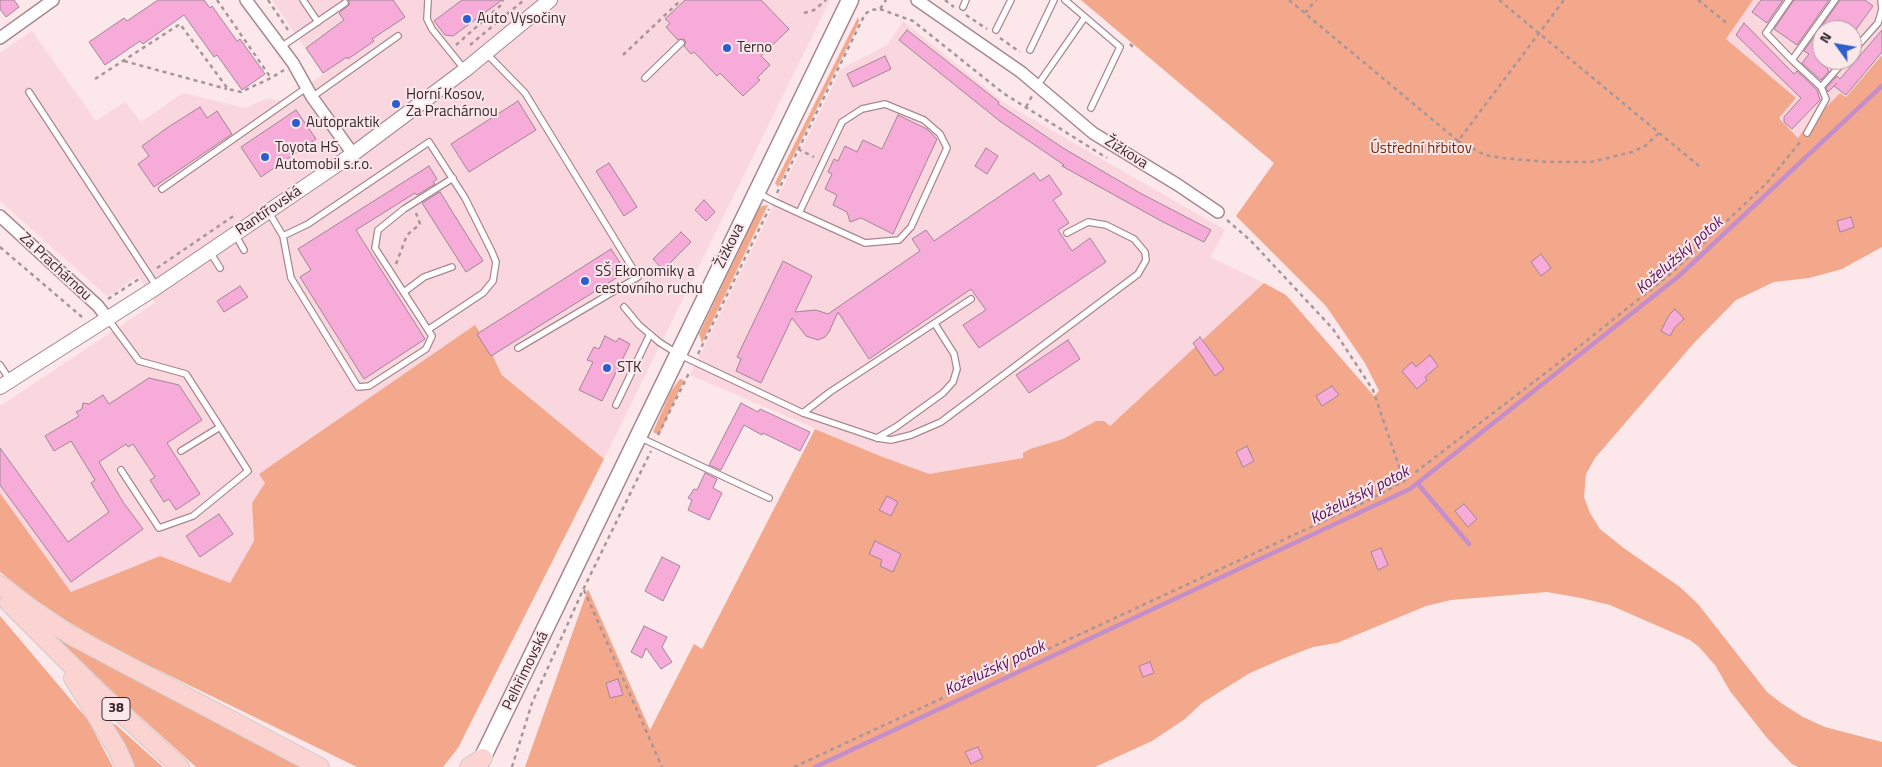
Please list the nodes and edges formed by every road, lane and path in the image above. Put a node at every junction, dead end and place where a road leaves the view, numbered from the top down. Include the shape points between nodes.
1 (53, 0) edge
2 (217, 0) edge
3 (246, 0) edge
4 (303, 0) edge
5 (428, 0) edge
6 (503, 0) edge
7 (524, 0) edge
8 (550, 0) edge
9 (681, 0) edge
10 (826, 0) edge
11 (850, 0) edge
12 (886, 0) edge
13 (917, 0) edge
14 (945, 0) edge
15 (966, 0) edge
16 (1010, 0) edge
17 (1054, 0) edge
18 (1065, 0) edge
19 (1289, 0) edge
20 (1316, 0) edge
21 (1499, 0) edge
22 (1564, 0) edge
23 (1698, 0) edge
24 (1789, 0) edge
25 (1835, 0) edge
26 (1881, 0) edge
27 (345, 3) dead end
28 (954, 7) dead end
29 (880, 9) junction
30 (962, 10) joint
31 (804, 13) dead end
32 (1305, 13) junction
33 (1085, 17) junction
34 (318, 22) junction
35 (1728, 24) dead end
36 (996, 30) dead end
37 (471, 32) junction
38 (1539, 33) junction
39 (398, 36) dead end
40 (0, 38) edge
41 (1862, 41) edge
42 (681, 43) dead end
43 (280, 47) junction
44 (449, 50) junction
45 (1030, 50) dead end
46 (486, 53) junction
47 (1023, 54) dead end
48 (623, 56) dead end
49 (1792, 60) junction
50 (122, 61) junction
51 (293, 63) junction
52 (465, 70) junction
53 (1836, 70) edge
54 (272, 78) junction
55 (645, 78) dead end
56 (95, 79) dead end
57 (1037, 86) junction
58 (1821, 87) junction
59 (228, 90) junction
60 (29, 92) dead end
61 (309, 92) junction
62 (1026, 107) dead end
63 (1091, 108) dead end
64 (1659, 133) junction
65 (1807, 133) joint
66 (1458, 141) junction
67 (353, 154) junction
68 (1699, 166) dead end
69 (453, 178) junction
70 (162, 189) dead end
71 (756, 192) junction
72 (773, 200) junction
73 (413, 204) junction
74 (268, 211) junction
75 (1218, 212) joint
76 (799, 213) junction
77 (0, 216) edge
78 (1066, 233) dead end
79 (235, 234) junction
80 (283, 236) junction
81 (0, 247) edge
82 (244, 250) dead end
83 (209, 252) junction
84 (452, 266) dead end
85 (220, 268) dead end
86 (148, 274) junction
87 (392, 275) junction
88 (157, 287) junction
89 (404, 292) junction
90 (971, 299) dead end
91 (98, 306) junction
92 (624, 307) dead end
93 (108, 319) junction
94 (935, 324) junction
95 (428, 329) junction
96 (650, 334) junction
97 (518, 348) dead end
98 (678, 354) junction
99 (695, 361) junction
100 (0, 365) edge
101 (5, 384) edge
102 (616, 405) dead end
103 (803, 413) junction
104 (220, 427) junction
105 (639, 437) junction
106 (876, 438) junction
107 (654, 444) junction
108 (181, 451) dead end
109 (121, 470) dead end
110 (1404, 481) junction
111 (769, 498) dead end
112 (573, 575) joint
113 (0, 584) edge
114 (584, 590) junction
115 (0, 594) edge
116 (54, 648) junction
117 (478, 765) edge
118 (125, 767) edge
119 (180, 767) edge
120 (320, 767) edge
121 (512, 767) edge
122 (662, 767) edge
123 (794, 767) edge

1 - 40 street
2 - 54 path
3 - 43 street
4 - 34 lane
5 - 44 lane via 426,19
6 - 37 path
7 - 37 path via 477,40
8 - 46 street, Rantířovská
9 - 48 path
10 - 31 path via 814,10
11 - 71 main road, Žižkova
12 - 29 path
13 - 57 street, Žižkova
14 - 28 path
15 - 30 lane
16 - 36 lane
17 - 45 lane
18 - 33 lane
19 - 32 path
20 - 32 path
21 - 38 path
22 - 38 path
23 - 35 path
24 - 49 lane via 1766,33
25 - 49 lane
26 - 41 lane via 1878,23
27 - 34 lane
29 - 62 path via 913,21 1003,93
29 - 72 path via 865,14
30 - 47 path
32 - 66 path
33 - 57 lane
33 - 63 lane via 1120,46
34 - 43 lane
37 - 44 path
38 - 64 path
38 - 66 path
39 - 61 lane
42 - 55 lane
43 - 51 street
44 - 52 lane
46 - 52 street, Rantířovská
46 - 97 lane via 525,93 638,277
49 - 58 lane
50 - 56 path
50 - 59 path
50 - 59 path via 180,24
51 - 54 path
51 - 61 street
52 - 67 street, Rantířovská
53 - 58 lane
54 - 59 path via 241,92
57 - 75 street, Žižkova via 1093,133
58 - 65 lane via 1826,99
60 - 86 lane
61 - 67 street
61 - 70 lane
64 - 66 path via 1645,146 1632,152 1592,162 1503,158 1485,155
64 - 68 path
65 - 110 path via 1766,184 1673,272
67 - 74 street, Rantířovská
69 - 73 lane
69 - 80 lane via 430,142 308,224
69 - 95 lane via 492,252 496,272 483,293
71 - 72 lane
71 - 98 main road, Žižkova
72 - 76 lane
72 - 99 path
73 - 87 path via 420,224 407,235
73 - 87 lane via 378,230 376,236 374,248
74 - 79 street, Rantířovská
74 - 80 lane
75 - 110 path via 1251,241 1333,330 1373,390
76 - 76 lane via 865,243 899,240 911,227 947,148 940,134 924,120 886,104 862,109 842,122
77 - 91 street, Za Prachárnou
78 - 106 lane via 1088,222 1106,224 1134,239 1145,252 1146,260 1138,274 941,422 891,440
79 - 82 lane
79 - 83 street, Rantířovská
80 - 95 lane via 292,278 358,387 369,386 426,349 432,336
81 - 91 path via 82,318
83 - 85 lane
83 - 88 street, Rantířovská
84 - 89 lane via 424,277
86 - 88 lane
86 - 91 path
87 - 89 lane
88 - 93 street, Rantířovská
89 - 95 lane
90 - 94 lane
91 - 93 street, Za Prachárnou
92 - 96 lane
93 - 101 street, Rantířovská
93 - 104 lane via 139,361 186,374
94 - 103 lane
94 - 106 lane via 954,354 957,369 953,382 943,393
96 - 98 lane
96 - 102 lane
98 - 99 lane
98 - 105 main road, Žižkova
99 - 103 lane
99 - 107 path
100 - 101 lane
103 - 106 lane
104 - 108 lane
104 - 109 lane via 248,471 193,516 159,528
105 - 107 lane
105 - 112 main road, Žižkova
107 - 111 lane
107 - 114 path
110 - 123 path
112 - 117 main road, Pelhřimovská
113 - 120 main road via 72,636
114 - 121 path via 532,704
114 - 122 path
115 - 116 main road, 38
116 - 118 main road
116 - 119 main road, 38

